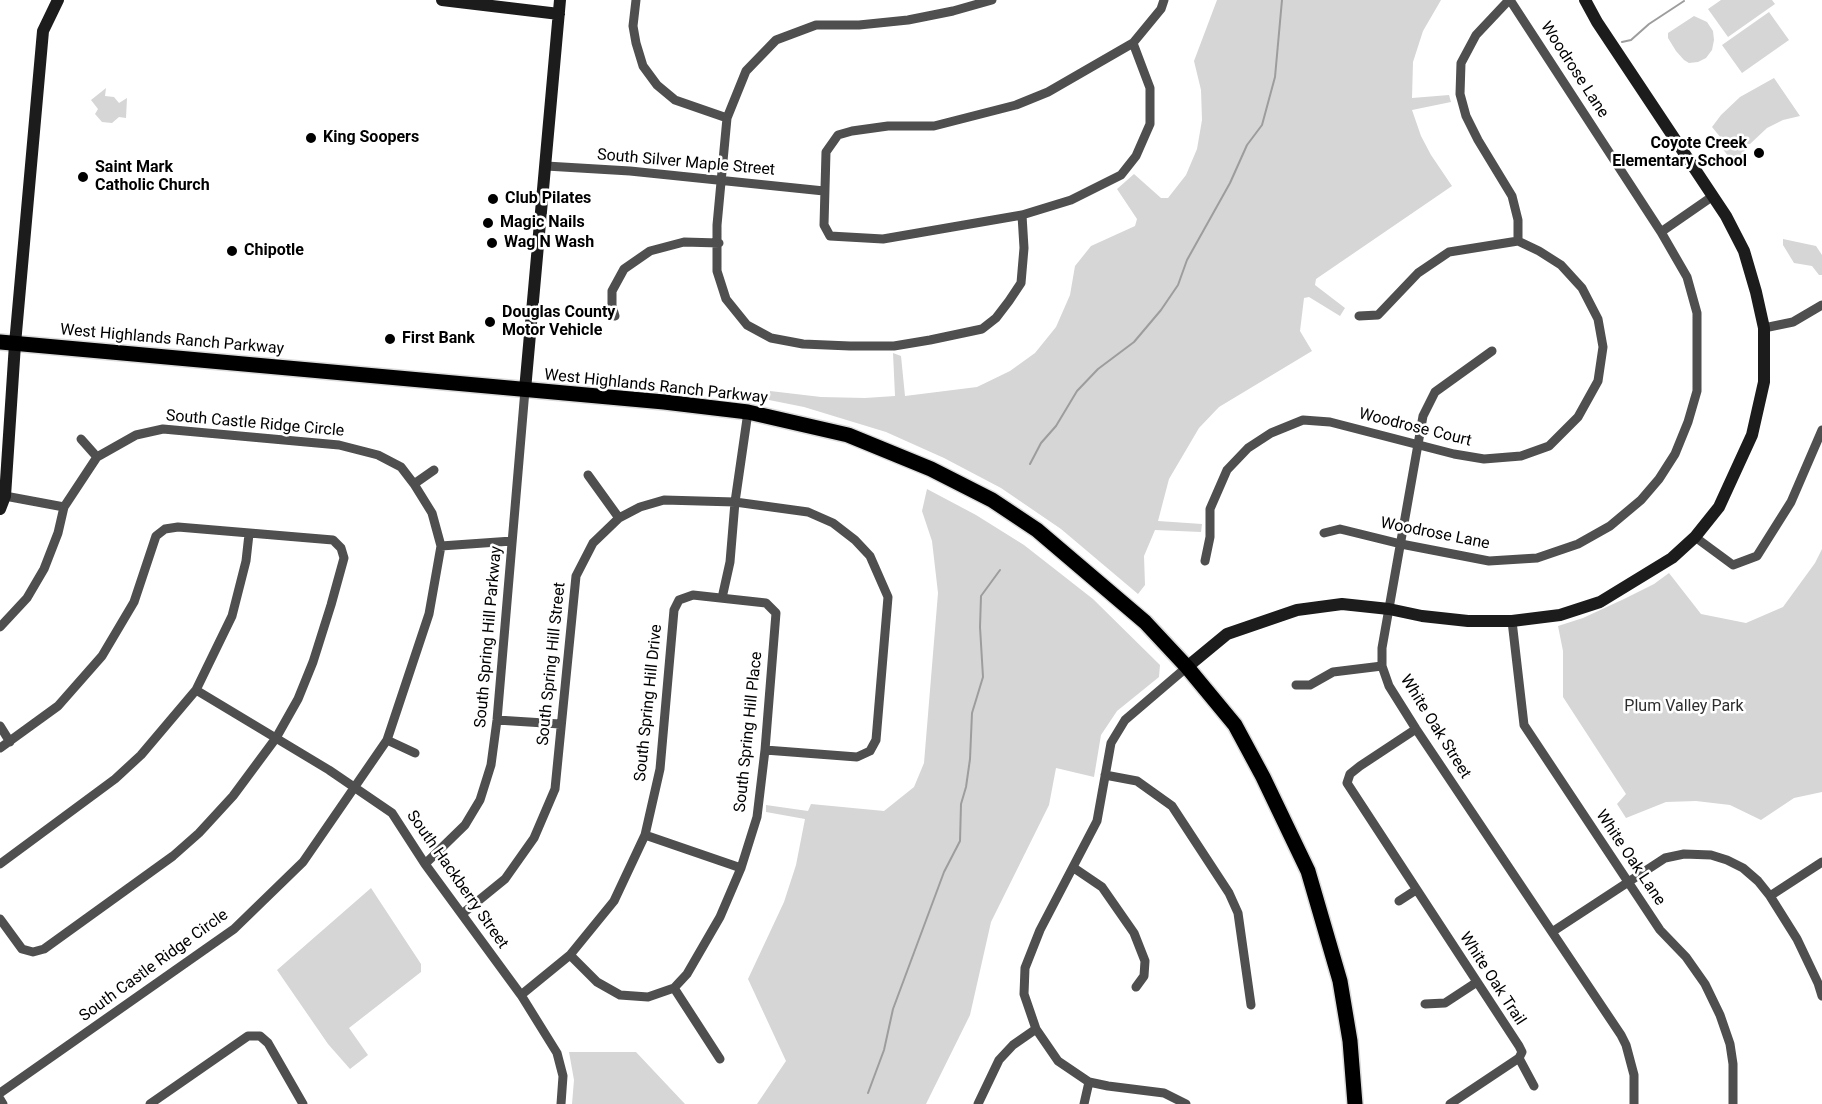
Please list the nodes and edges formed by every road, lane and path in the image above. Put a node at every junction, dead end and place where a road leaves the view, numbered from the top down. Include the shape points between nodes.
1 (58, 0) edge
2 (442, 0) edge
3 (560, 0) edge
4 (636, 0) edge
5 (992, 0) edge
6 (1164, 0) edge
7 (1509, 0) edge
8 (1586, 0) edge
9 (559, 14) junction
10 (1133, 44) junction
11 (727, 118) junction
12 (546, 166) junction
13 (722, 181) junction
14 (824, 190) junction
15 (1713, 196) junction
16 (1022, 215) junction
17 (1661, 232) junction
18 (1518, 241) junction
19 (719, 243) junction
20 (1822, 305) edge
21 (615, 316) dead end
22 (1359, 316) dead end
23 (1764, 328) junction
24 (8, 343) edge
25 (1492, 351) dead end
26 (525, 390) junction
27 (748, 412) junction
28 (1822, 430) edge
29 (81, 439) dead end
30 (1418, 446) junction
31 (97, 457) junction
32 (434, 470) dead end
33 (588, 475) dead end
34 (414, 484) junction
35 (5, 496) junction
36 (735, 502) junction
37 (64, 507) junction
38 (0, 509) edge
39 (619, 518) junction
40 (1324, 533) dead end
41 (249, 534) junction
42 (1695, 537) junction
43 (513, 541) junction
44 (1401, 544) junction
45 (441, 546) junction
46 (1205, 561) dead end
47 (722, 598) junction
48 (1389, 609) junction
49 (1512, 621) junction
50 (0, 627) edge
51 (1382, 666) junction
52 (1187, 667) junction
53 (1296, 685) dead end
54 (196, 690) junction
55 (497, 720) junction
56 (560, 724) junction
57 (0, 726) edge
58 (1416, 729) junction
59 (276, 738) junction
60 (387, 740) junction
61 (10, 742) junction
62 (0, 748) edge
63 (765, 750) junction
64 (415, 753) dead end
65 (1105, 775) junction
66 (355, 789) junction
67 (645, 835) junction
68 (1822, 861) edge
69 (0, 864) edge
70 (424, 864) junction
71 (741, 868) junction
72 (1074, 868) junction
73 (1628, 881) junction
74 (1416, 890) junction
75 (1770, 896) junction
76 (1399, 901) dead end
77 (462, 914) junction
78 (0, 919) edge
79 (1552, 932) junction
80 (570, 955) junction
81 (1477, 982) junction
82 (1136, 987) dead end
83 (674, 988) junction
84 (521, 995) junction
85 (1822, 996) edge
86 (1425, 1004) dead end
87 (1251, 1005) dead end
88 (1036, 1029) junction
89 (1519, 1058) junction
90 (720, 1059) dead end
91 (1089, 1082) junction
92 (1534, 1086) dead end
93 (0, 1094) edge
94 (0, 1099) edge
95 (3, 1104) edge
96 (150, 1104) edge
97 (303, 1104) edge
98 (561, 1104) edge
99 (978, 1104) edge
100 (1084, 1104) edge
101 (1186, 1104) edge
102 (1355, 1104) edge
103 (1450, 1104) edge
104 (1634, 1104) edge
105 (1733, 1104) edge

1 - 24 street via 43,31
2 - 9 street
3 - 9 street
4 - 11 street via 636,43 643,66 657,85 675,100
5 - 11 street via 908,20 816,25 776,40 746,71
6 - 10 street
7 - 17 street, Woodrose Lane
7 - 18 street via 1476,35 1461,63 1460,94 1478,140 1512,196
8 - 15 street
9 - 12 street
10 - 14 street via 1048,92 1016,105 934,126 888,126 838,135 826,152
10 - 16 street via 1150,88 1150,124 1136,156 1110,182 1071,200
11 - 13 street
12 - 13 street, South Silver Maple Street
12 - 26 street
13 - 14 street, South Silver Maple Street
13 - 19 street
14 - 16 street via 824,225 830,236 883,239
15 - 17 street
15 - 23 street via 1746,257
16 - 19 street via 1021,283 996,318 982,329 894,346 803,344 771,338 747,325 726,299 717,271
17 - 44 street, Woodrose Lane via 1687,277 1697,313 1697,392 1675,454 1659,479 1610,526 1578,544 1537,558 1489,561
18 - 22 street via 1449,252 1418,273 1378,315
18 - 30 street, Woodrose Court via 1560,265 1582,288 1598,319 1603,348 1598,381 1578,417 1549,446 1521,456 1484,459
19 - 21 street via 684,242 650,251 624,269 612,291
20 - 23 street via 1793,322
23 - 42 street via 1764,382 1752,435 1719,507
24 - 26 main road, West Highlands Ranch Parkway
24 - 35 street
25 - 30 street, White Oak Street via 1435,392 1424,416
26 - 27 main road, West Highlands Ranch Parkway
26 - 43 street, South Spring Hill Parkway
27 - 36 street
27 - 52 main road, West Highlands Ranch Parkway via 848,435 931,469 992,500 1037,530 1145,622
28 - 42 street via 1791,502 1757,556 1733,565
29 - 31 street
30 - 44 street, White Oak Street
30 - 46 street, Woodrose Court via 1330,422 1304,420 1271,433 1248,448 1227,470 1210,509
31 - 34 street, South Castle Ridge Circle via 136,435 164,429 339,445 378,455 402,468
31 - 37 street, South Castle Ridge Circle
32 - 34 street
33 - 39 street
34 - 45 street, South Castle Ridge Circle via 432,513
35 - 37 street
35 - 38 street
36 - 39 street, South Spring Hill Street via 664,500
36 - 47 street via 730,562
36 - 63 street, South Spring Hill Street via 808,512 833,523 870,556 888,597 876,740 870,751 857,757
37 - 50 street, South Castle Ridge Circle via 44,569 27,598
39 - 56 street, South Spring Hill Street via 593,543 576,576
40 - 44 street, Woodrose Lane via 1340,528
41 - 54 street via 232,616
41 - 59 street via 333,540 344,558 313,662
41 - 61 street via 178,527 165,529 156,536 134,602 102,656 58,706
42 - 49 street via 1672,558 1600,602 1560,615
43 - 45 street
43 - 55 street, South Spring Hill Parkway
44 - 48 street, White Oak Street
45 - 60 street, South Castle Ridge Circle via 429,614
47 - 63 street, South Spring Hill Place via 766,603 776,613
47 - 67 street, South Spring Hill Drive via 693,595 680,600 674,610 660,769
48 - 49 street via 1468,621
48 - 51 street, White Oak Street
48 - 52 street via 1342,604 1297,610 1227,634
49 - 73 street, White Oak Lane via 1524,725
51 - 53 street via 1333,672 1310,685
51 - 58 street, White Oak Street via 1389,686
52 - 65 street via 1125,720 1111,743
52 - 102 main road, West Highlands Ranch Parkway via 1235,725 1308,871 1340,981
54 - 59 street, South Hackberry Street
54 - 69 street via 141,755 115,779
55 - 56 street
55 - 70 street, South Spring Hill Parkway via 491,765 480,800 465,825
56 - 77 street, South Spring Hill Street via 555,789 534,838 505,879
57 - 61 street
58 - 74 street, White Oak Trail via 1360,766 1350,774 1347,783
58 - 79 street, White Oak Street
59 - 66 street, South Hackberry Street
59 - 78 street via 233,796 199,833 44,949 22,949
60 - 64 street
60 - 66 street, South Castle Ridge Circle
61 - 62 street
63 - 71 street, South Spring Hill Place via 757,817
65 - 72 street via 1097,821
65 - 87 street via 1137,782 1172,806 1229,893 1238,913
66 - 70 street, South Hackberry Street via 392,813
66 - 93 street, South Castle Ridge Circle via 303,862 234,929
67 - 71 street
67 - 80 street, South Spring Hill Drive via 614,901
68 - 75 street
70 - 77 street, South Hackberry Street
71 - 83 street, South Spring Hill Place via 720,917 687,974
72 - 82 street via 1102,887 1134,933 1145,961 1144,976
72 - 88 street via 1040,930 1025,968 1024,994
73 - 75 street via 1665,858 1711,855 1743,868
73 - 79 street
73 - 105 street, White Oak Lane via 1660,930 1696,970 1713,999 1730,1044
74 - 76 street
74 - 81 street, White Oak Trail
75 - 85 street via 1797,939
77 - 84 street, South Hackberry Street
79 - 104 street, White Oak Street via 1626,1045 1634,1075
80 - 83 street via 597,982 620,995 648,997
80 - 84 street, South Spring Hill Drive
81 - 86 street via 1445,1003
81 - 89 street, White Oak Trail via 1519,1046
83 - 90 street
84 - 98 street, South Hackberry Street via 557,1053 563,1076
88 - 91 street via 1058,1061
88 - 99 street via 999,1060
89 - 92 street, White Oak Trail
89 - 103 street
91 - 100 street
91 - 101 street via 1164,1093
94 - 95 street
96 - 97 street via 248,1036 260,1036 268,1043

